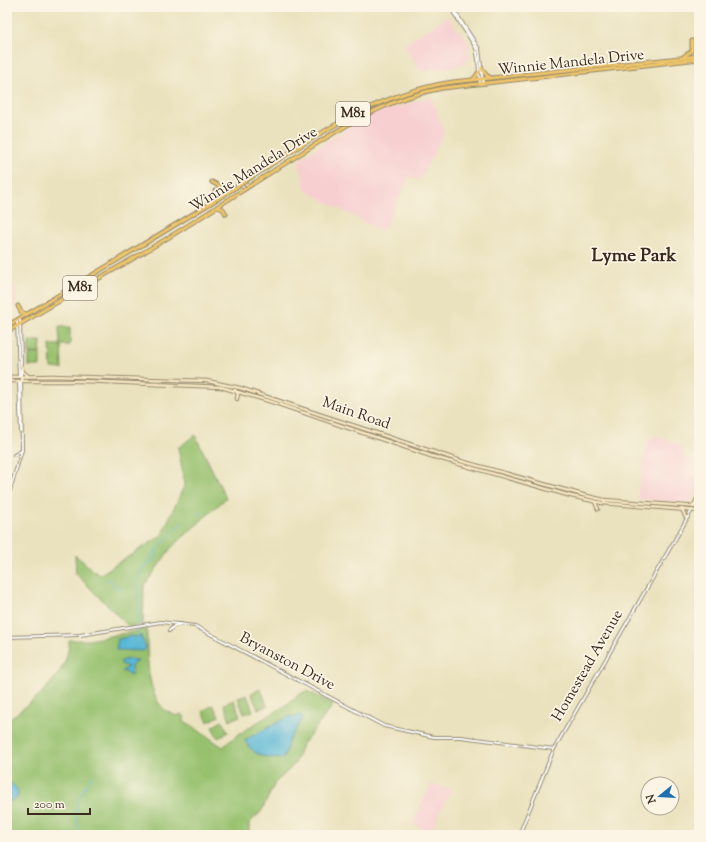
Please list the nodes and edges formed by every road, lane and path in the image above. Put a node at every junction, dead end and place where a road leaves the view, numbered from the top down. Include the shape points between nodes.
1 (451, 7) edge
2 (692, 41) dead end
3 (681, 57) junction
4 (698, 58) edge
5 (482, 68) junction
6 (479, 72) junction
7 (492, 78) junction
8 (481, 79) junction
9 (473, 80) junction
10 (482, 83) junction
11 (212, 182) dead end
12 (236, 186) junction
13 (215, 191) dead end
14 (204, 207) junction
15 (215, 207) junction
16 (226, 214) dead end
17 (18, 306) dead end
18 (27, 314) junction
19 (19, 319) junction
20 (19, 324) junction
21 (7, 326) edge
22 (7, 332) edge
23 (21, 365) junction
24 (20, 376) junction
25 (30, 376) junction
26 (7, 377) edge
27 (7, 381) edge
28 (20, 381) junction
29 (235, 390) junction
30 (237, 399) dead end
31 (22, 450) junction
32 (14, 455) dead end
33 (699, 495) edge
34 (699, 499) edge
35 (7, 500) edge
36 (595, 502) junction
37 (699, 507) edge
38 (692, 508) junction
39 (598, 509) dead end
40 (682, 509) junction
41 (699, 511) edge
42 (686, 518) junction
43 (182, 624) junction
44 (169, 631) dead end
45 (7, 637) edge
46 (554, 749) junction
47 (519, 835) edge

1 - 5 street via 477,46
1 - 6 street via 476,48
2 - 3 main road via 690,53
3 - 4 main road, Winnie Mandela Drive / M81
3 - 7 main road, Winnie Mandela Drive / M81
4 - 10 main road, Winnie Mandela Drive / M81
5 - 7 main road via 486,75
5 - 8 street
6 - 8 street
6 - 9 main road
7 - 8 main road, Winnie Mandela Drive / M81
8 - 9 main road, Winnie Mandela Drive / M81
8 - 10 street
9 - 12 main road, Winnie Mandela Drive / M81 via 423,88 369,107
10 - 15 main road, Winnie Mandela Drive / M81 via 432,90 373,110
11 - 12 main road via 224,189
12 - 14 main road, Winnie Mandela Drive / M81
13 - 14 main road via 214,197
14 - 18 main road, Winnie Mandela Drive / M81
15 - 16 main road via 222,208
15 - 20 main road, Winnie Mandela Drive / M81 via 144,252
17 - 18 main road via 21,312
18 - 19 main road, Winnie Mandela Drive / M81
19 - 20 street
19 - 21 main road, Winnie Mandela Drive / M81
20 - 22 main road, Winnie Mandela Drive / M81
20 - 23 street
20 - 24 street
23 - 24 street
23 - 25 main road via 23,372
24 - 25 main road, Main Road
24 - 26 main road, Main Road
24 - 28 street
25 - 38 main road, Main Road via 183,380 226,384 282,400 461,461 583,495 604,500
27 - 28 main road, Main Road
28 - 29 main road, Main Road via 189,384
28 - 31 street
29 - 30 main road via 238,394
29 - 36 main road, Main Road via 438,458
31 - 32 street
31 - 35 street
33 - 38 main road
34 - 38 main road
36 - 39 main road
36 - 40 main road, Main Road
37 - 38 main road
38 - 40 main road, Main Road
38 - 41 main road
38 - 42 street, Homestead Avenue
40 - 42 main road
42 - 46 street, Homestead Avenue
43 - 44 street via 174,626
43 - 45 street, Bryanston Drive via 161,622 80,635
43 - 46 street, Bryanston Drive via 202,629 384,726 434,737 461,737
46 - 47 street, Homestead Avenue

